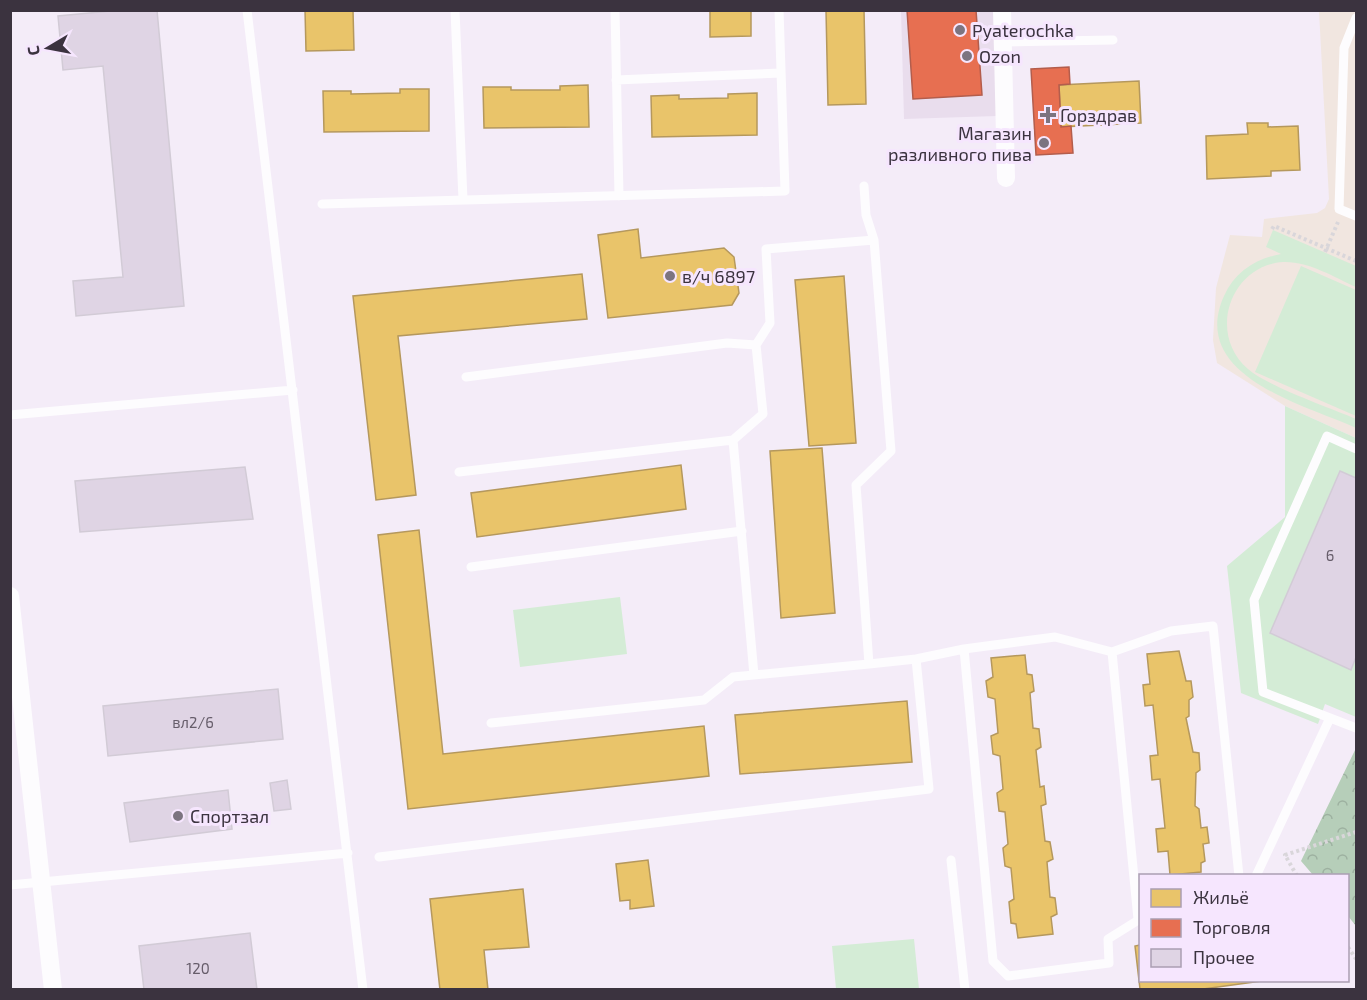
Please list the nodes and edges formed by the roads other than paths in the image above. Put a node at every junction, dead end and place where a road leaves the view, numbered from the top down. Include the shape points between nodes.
1 (247, 10) edge
2 (455, 10) edge
3 (615, 10) edge
4 (779, 10) edge
5 (1002, 10) edge
6 (1356, 18) edge
7 (1113, 40) dead end
8 (1003, 42) junction
9 (781, 73) junction
10 (616, 80) junction
11 (1006, 178) dead end
12 (864, 186) dead end
13 (619, 196) junction
14 (463, 200) junction
15 (322, 204) dead end
16 (1356, 216) edge
17 (874, 240) junction
18 (756, 345) junction
19 (466, 377) dead end
20 (293, 390) junction
21 (10, 415) edge
22 (733, 440) junction
23 (1356, 449) edge
24 (459, 472) dead end
25 (742, 531) junction
26 (471, 567) dead end
27 (10, 596) edge
28 (964, 649) junction
29 (1112, 652) junction
30 (916, 659) junction
31 (869, 664) junction
32 (754, 675) junction
33 (1330, 717) junction
34 (490, 723) dead end
35 (1356, 728) edge
36 (348, 853) junction
37 (379, 857) dead end
38 (951, 860) dead end
39 (1239, 874) edge
40 (1257, 874) edge
41 (41, 882) junction
42 (10, 885) edge
43 (1139, 919) edge
44 (53, 990) edge
45 (363, 990) edge
46 (965, 990) edge

1 - 20 lane
2 - 14 lane
3 - 10 lane
4 - 9 lane
5 - 8 street
6 - 16 lane via 1344,48 1339,209
7 - 8 lane
8 - 11 street
9 - 10 lane
9 - 13 lane via 785,191
10 - 13 lane
12 - 17 lane via 866,215
13 - 14 lane
14 - 15 lane
17 - 18 lane via 766,249 770,323
17 - 31 lane via 891,451 856,486
18 - 19 lane via 727,343
18 - 22 lane via 763,414
20 - 21 lane
20 - 36 lane
22 - 24 lane
22 - 25 lane
23 - 33 lane via 1327,436 1254,600 1263,692
25 - 26 lane
25 - 32 lane
27 - 41 street
28 - 29 lane via 1055,637
28 - 30 lane
28 - 43 lane via 993,961 1008,976 1109,963 1108,939
29 - 39 lane via 1171,631 1213,626
29 - 43 lane
30 - 31 lane
30 - 37 lane via 929,789
31 - 32 lane
32 - 34 lane via 733,677 704,699
33 - 35 lane
33 - 40 lane
36 - 41 lane
36 - 45 lane
38 - 46 lane
41 - 42 lane
41 - 44 street

